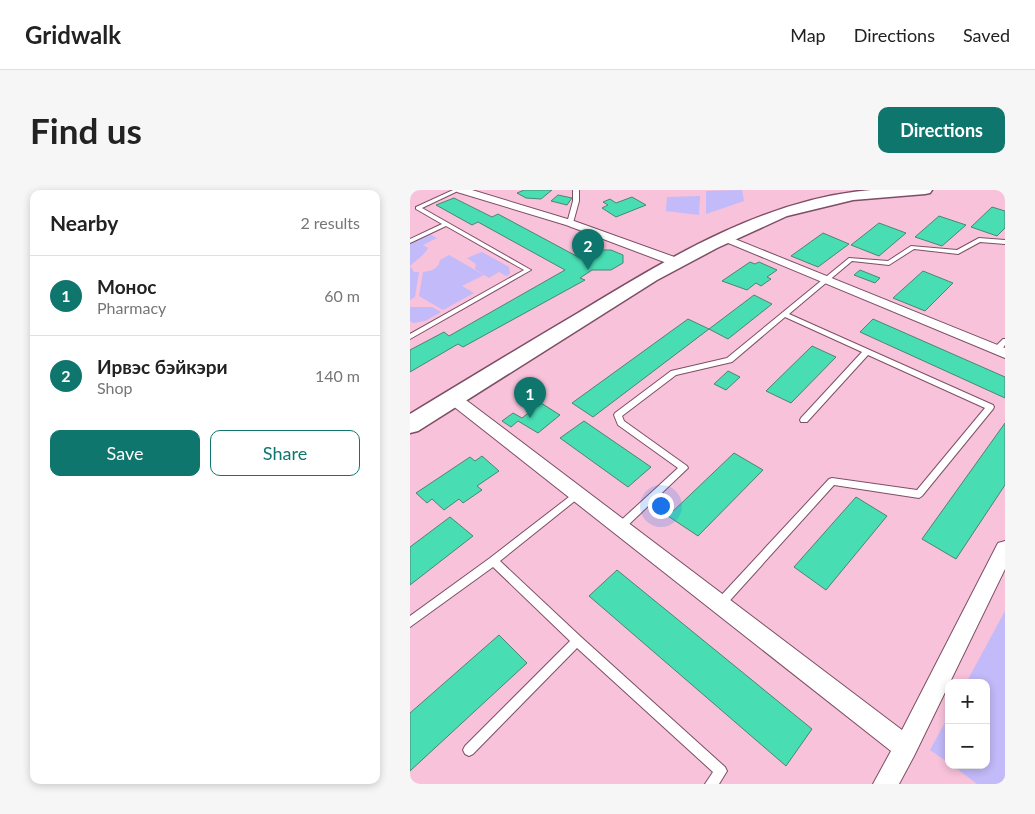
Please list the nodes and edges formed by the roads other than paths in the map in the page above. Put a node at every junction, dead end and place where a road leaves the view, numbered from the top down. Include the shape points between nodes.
1 (459, 190) edge
2 (576, 190) edge
3 (925, 190) edge
4 (570, 222) junction
5 (448, 224) junction
6 (725, 238) junction
7 (410, 241) edge
8 (1005, 242) edge
9 (676, 262) junction
10 (827, 280) junction
11 (784, 314) junction
12 (410, 336) edge
13 (1002, 348) edge
14 (867, 351) junction
15 (453, 398) junction
16 (804, 420) dead end
17 (410, 425) edge
18 (578, 494) junction
19 (620, 527) junction
20 (1005, 549) edge
21 (493, 561) junction
22 (720, 604) junction
23 (410, 622) edge
24 (578, 642) junction
25 (906, 748) junction
26 (469, 750) dead end
27 (712, 784) edge
28 (885, 784) edge

1 - 4 street
1 - 5 lane via 418,208
2 - 4 lane
3 - 6 main road via 853,196 791,210
4 - 9 street
5 - 7 lane
5 - 12 lane via 528,270
6 - 9 main road
6 - 10 street
8 - 10 lane via 979,240 958,252 913,247 889,263 851,259
9 - 15 main road
10 - 11 lane
10 - 13 street
11 - 14 lane
11 - 19 lane via 729,360 674,373 618,415 621,424 684,468
14 - 16 lane
14 - 22 lane via 990,407 919,494 832,481
15 - 17 main road
15 - 18 street
18 - 19 street
18 - 21 lane
19 - 22 street
20 - 25 street
21 - 23 lane
21 - 24 lane
22 - 25 street
24 - 26 lane
24 - 27 lane via 721,771
25 - 28 street

